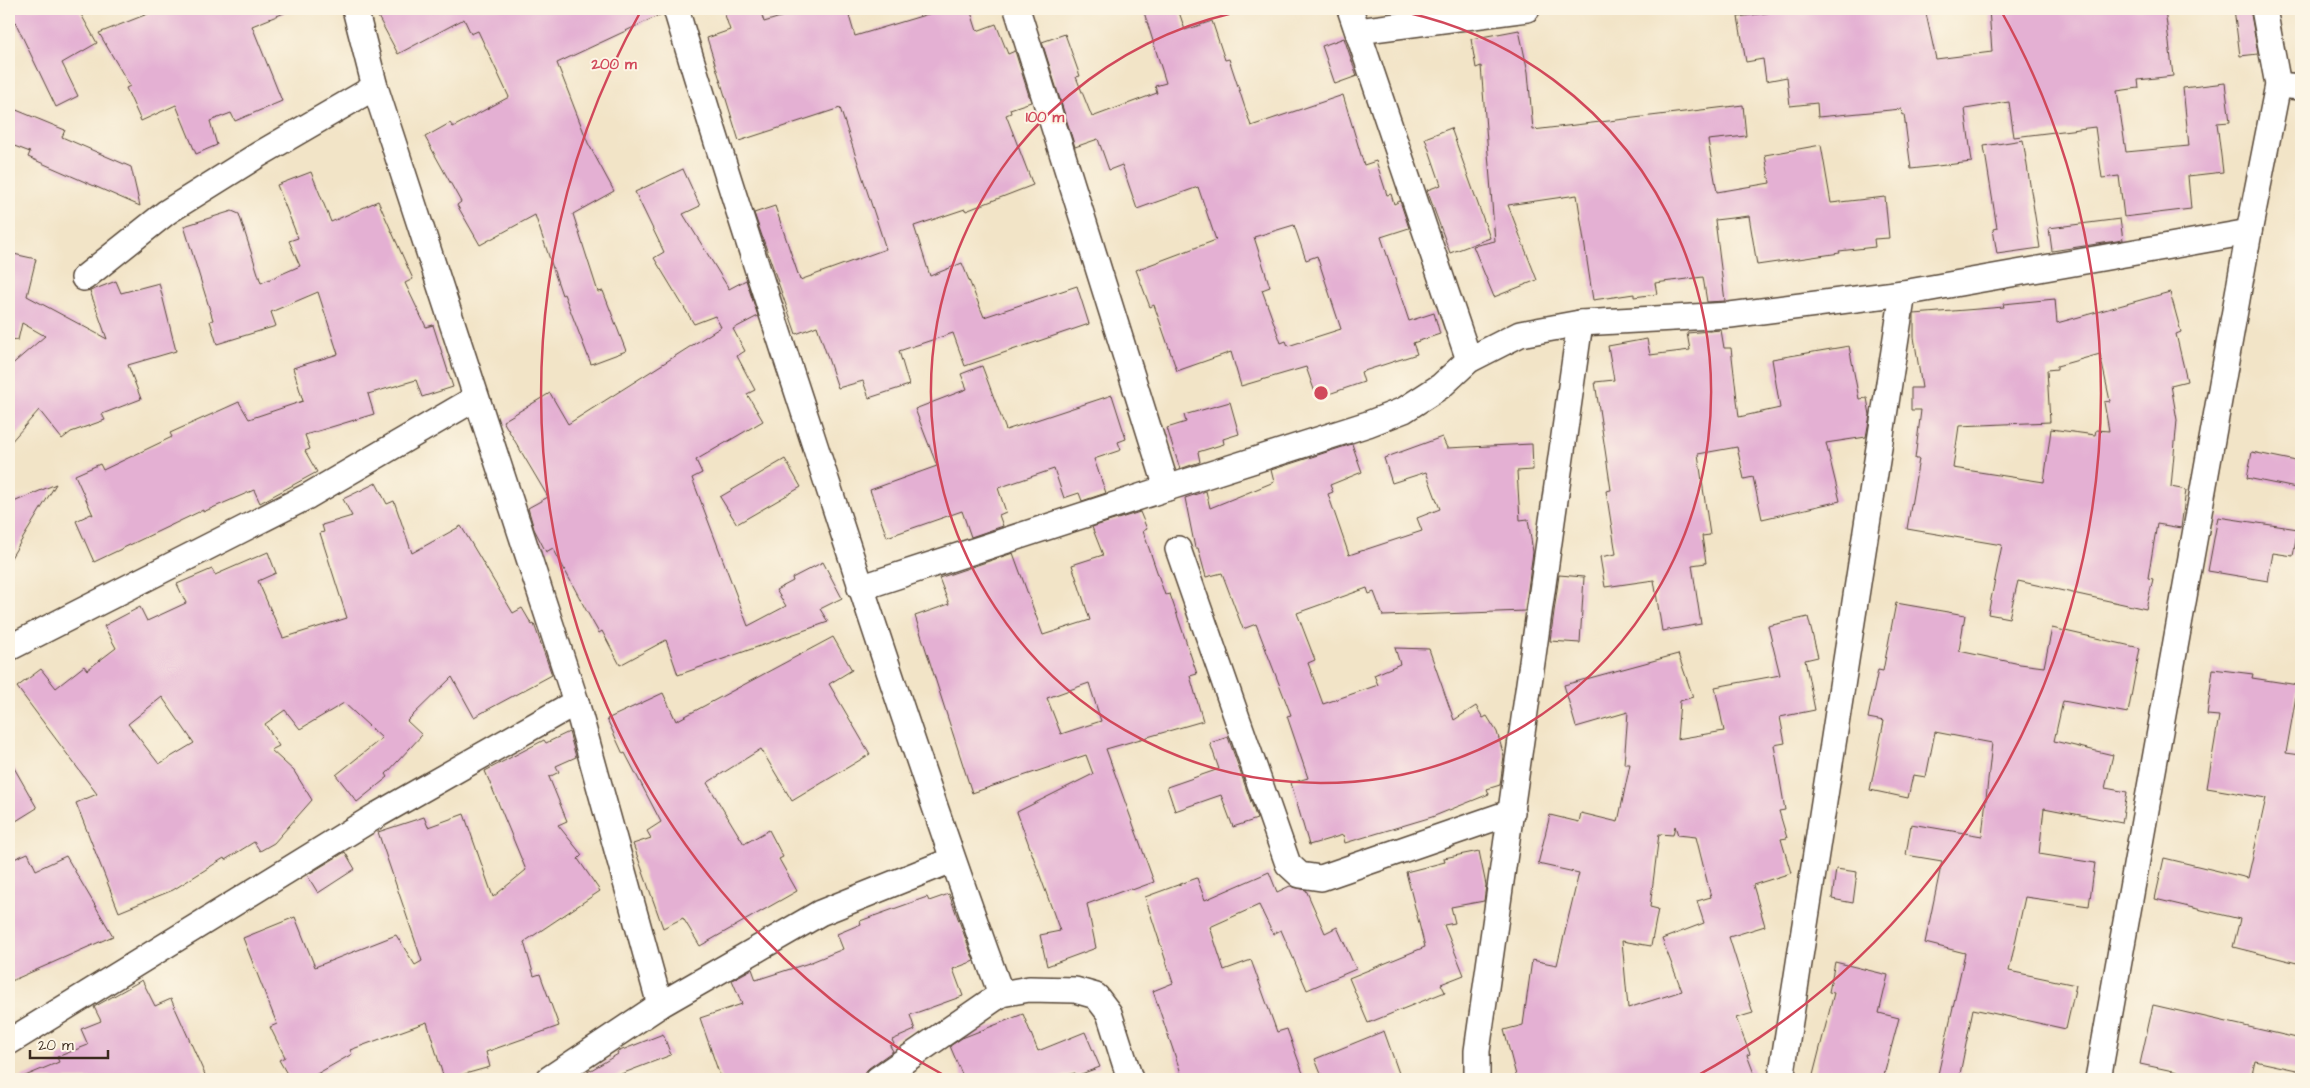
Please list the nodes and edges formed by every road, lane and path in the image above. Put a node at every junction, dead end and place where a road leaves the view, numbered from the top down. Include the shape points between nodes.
1 (355, 9) edge
2 (676, 9) edge
3 (1017, 9) edge
4 (1527, 9) edge
5 (2264, 9) edge
6 (1354, 20) edge
7 (2290, 86) edge
8 (375, 87) junction
9 (2249, 232) junction
10 (84, 278) dead end
11 (1903, 294) junction
12 (1580, 323) junction
13 (1469, 360) junction
14 (476, 398) junction
15 (1167, 488) junction
16 (1178, 549) dead end
17 (860, 588) junction
18 (9, 648) edge
19 (576, 702) junction
20 (1512, 812) junction
21 (952, 860) junction
22 (1001, 994) junction
23 (660, 1005) junction
24 (9, 1042) edge
25 (549, 1079) edge
26 (878, 1079) edge
27 (1130, 1079) edge
28 (1477, 1079) edge
29 (1781, 1079) edge
30 (2098, 1079) edge

1 - 8 street
2 - 17 street
3 - 15 street
4 - 6 street
5 - 7 street
6 - 13 street
7 - 9 street
8 - 10 street via 258,154 167,212
8 - 14 street
9 - 11 street
9 - 30 street
11 - 12 street via 1730,315
11 - 29 street
12 - 13 street via 1520,334
12 - 20 street
13 - 15 street via 1441,386 1404,410
14 - 18 street via 308,496
14 - 19 street
15 - 17 street
16 - 20 street via 1288,864 1300,875 1321,878
17 - 21 street
19 - 23 street
19 - 24 street via 379,814
20 - 28 street via 1477,1052
21 - 22 street
21 - 23 street via 820,913
22 - 26 street
22 - 27 street via 1029,989 1074,990 1096,996 1109,1013
23 - 25 street

